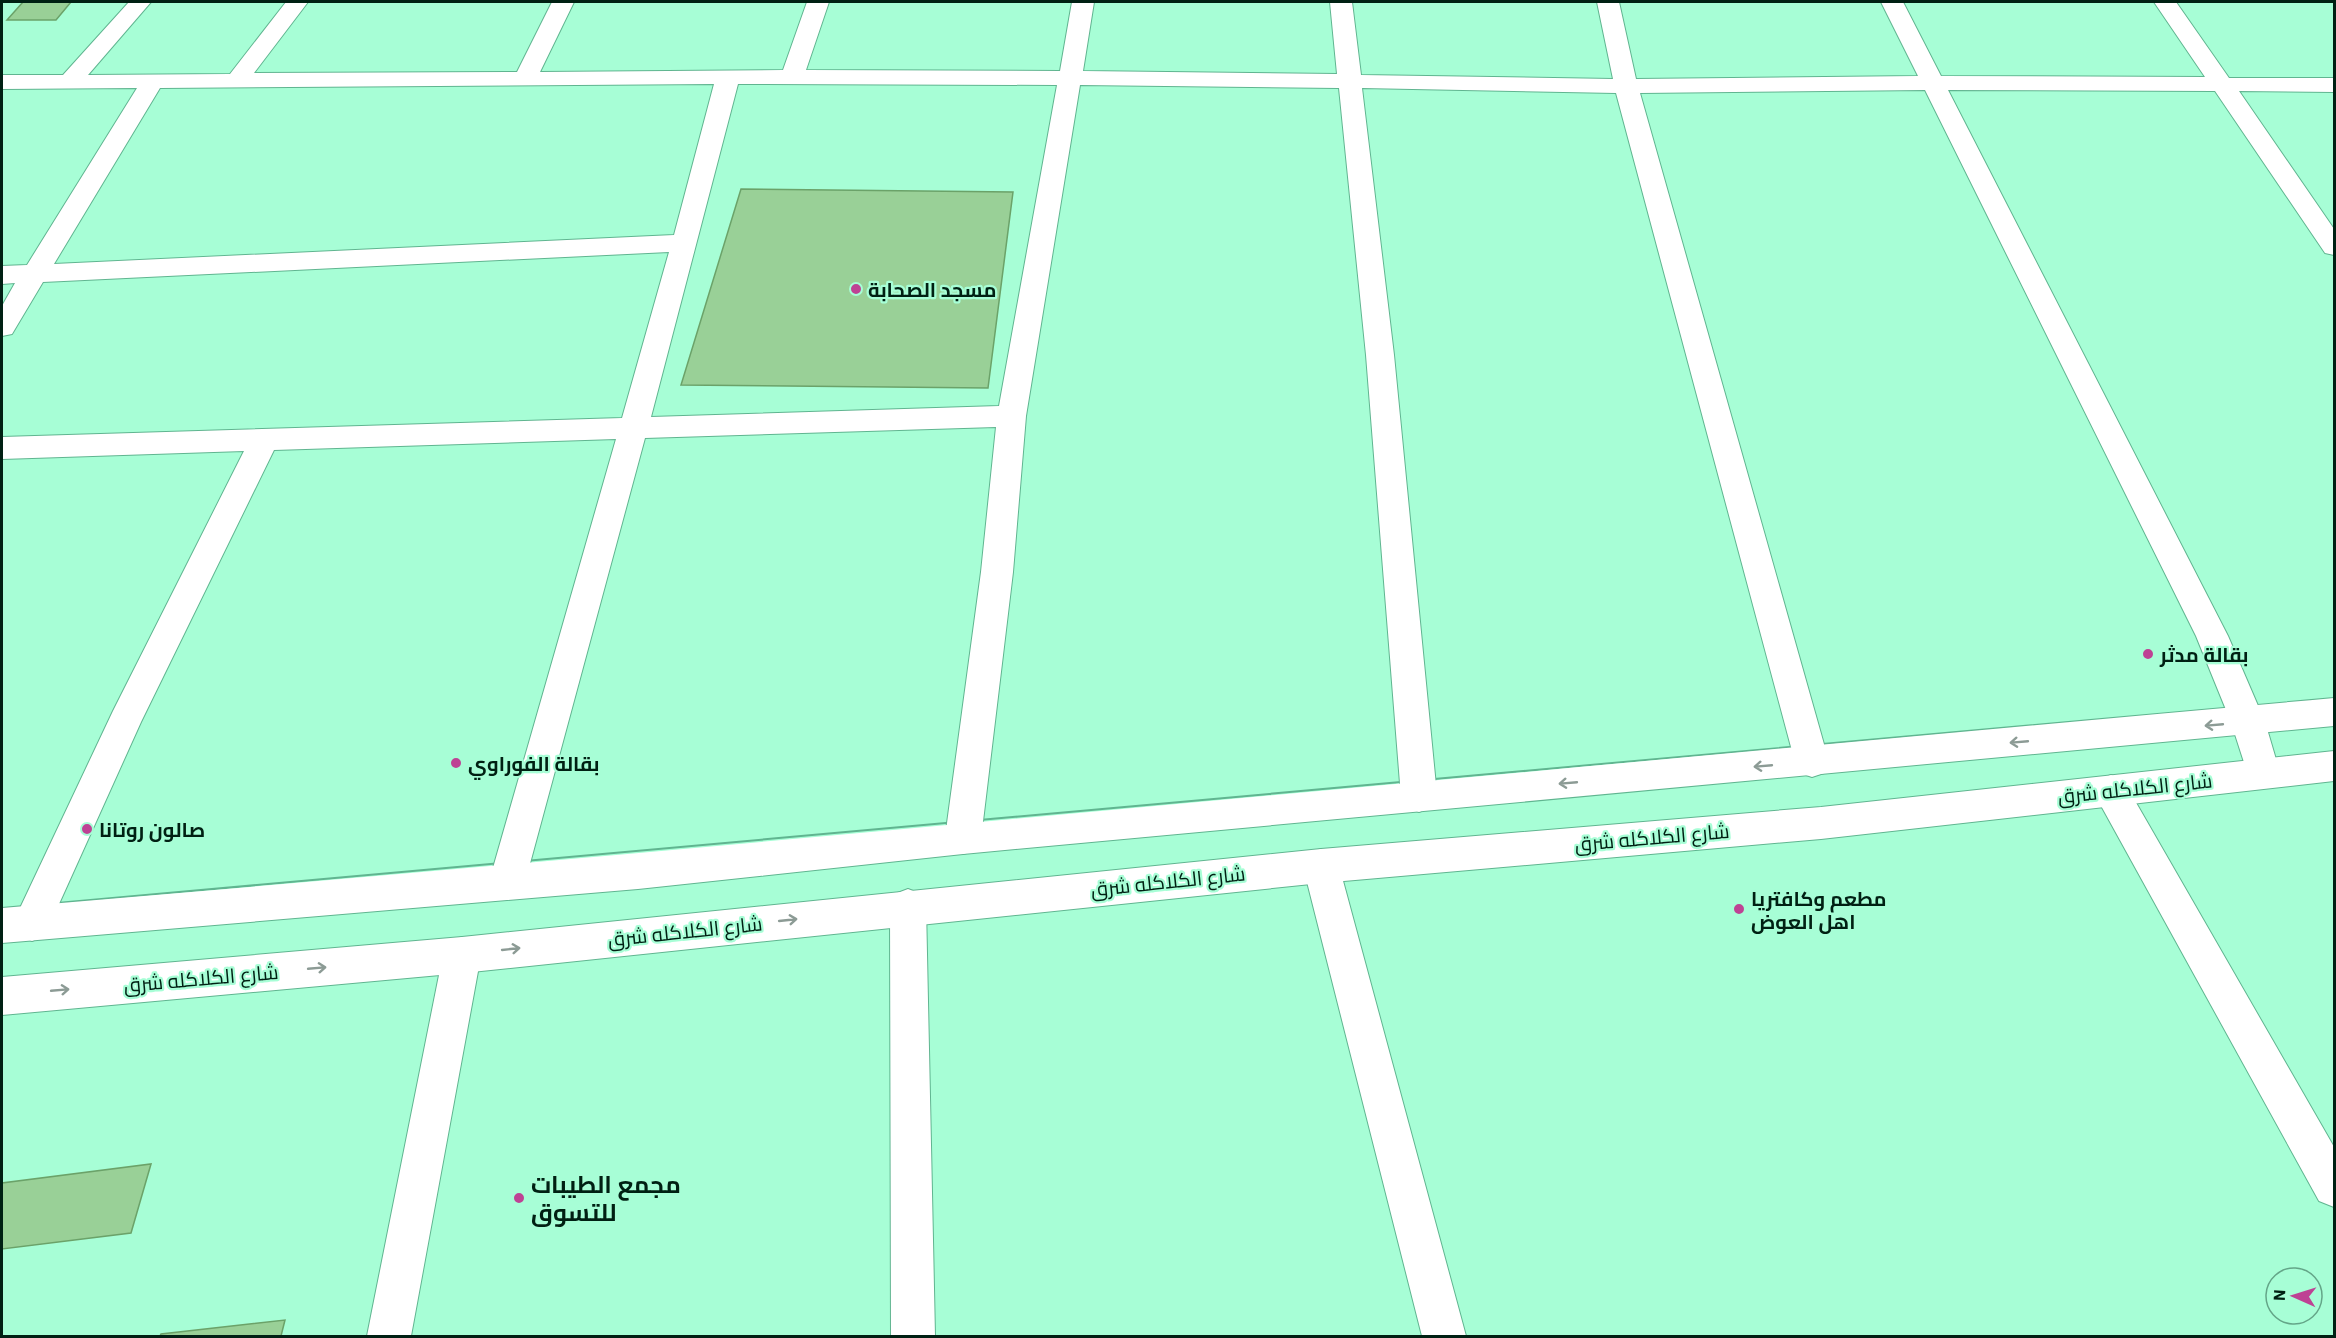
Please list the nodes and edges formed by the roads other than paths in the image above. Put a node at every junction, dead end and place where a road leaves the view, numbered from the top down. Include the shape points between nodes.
1 (140, 2) edge
2 (297, 2) edge
3 (563, 2) edge
4 (818, 2) edge
5 (1083, 2) edge
6 (1341, 2) edge
7 (1608, 2) edge
8 (1892, 2) edge
9 (2165, 2) edge
10 (792, 77) junction
11 (1069, 79) junction
12 (524, 80) junction
13 (727, 80) junction
14 (1349, 81) junction
15 (2, 82) edge
16 (69, 82) junction
17 (152, 82) junction
18 (236, 82) junction
19 (1933, 83) junction
20 (2334, 85) edge
21 (1626, 86) junction
22 (2225, 86) junction
23 (685, 243) junction
24 (2334, 247) edge
25 (33, 274) junction
26 (2, 275) edge
27 (2, 327) edge
28 (1012, 416) junction
29 (632, 429) junction
30 (265, 438) junction
31 (2, 448) edge
32 (2334, 712) edge
33 (2248, 722) junction
34 (1812, 762) junction
35 (2334, 766) edge
36 (2263, 773) junction
37 (2111, 791) junction
38 (1419, 796) junction
39 (963, 838) junction
40 (1321, 866) junction
41 (507, 882) junction
42 (908, 906) junction
43 (17, 924) edge
44 (462, 955) junction
45 (2, 996) edge
46 (2334, 1186) edge
47 (389, 1336) edge
48 (913, 1336) edge
49 (1444, 1336) edge

1 - 16 street
2 - 18 street
3 - 12 street
4 - 10 street
5 - 11 street
6 - 14 street
7 - 21 street
8 - 19 street
9 - 22 street
10 - 11 street
10 - 13 street
11 - 14 street
11 - 28 street
12 - 13 street
12 - 18 street
13 - 23 street
14 - 21 street
14 - 38 street via 1380,355
15 - 16 street
16 - 17 street
17 - 18 street
17 - 25 street
19 - 21 street
19 - 22 street
19 - 33 street via 2212,636
20 - 22 street
21 - 34 street
22 - 24 street
23 - 25 street
23 - 29 street
25 - 26 street
25 - 27 street
28 - 29 street
28 - 39 street via 997,572
29 - 30 street
29 - 41 street
30 - 31 street
30 - 43 street via 125,721
32 - 33 street
33 -> 34 street
33 - 36 street
34 -> 38 street
35 - 36 street, شارع الكلاكله شرق
36 - 37 street, شارع الكلاكله شرق
37 - 40 street, شارع الكلاكله شرق via 1821,822
37 - 46 street
38 - 39 street
39 - 41 street
40 - 42 street, شارع الكلاكله شرق
40 - 49 street
41 - 43 street
44 -> 42 street, شارع الكلاكله شرق
42 - 48 street
45 -> 44 street, شارع الكلاكله شرق
44 - 47 street

